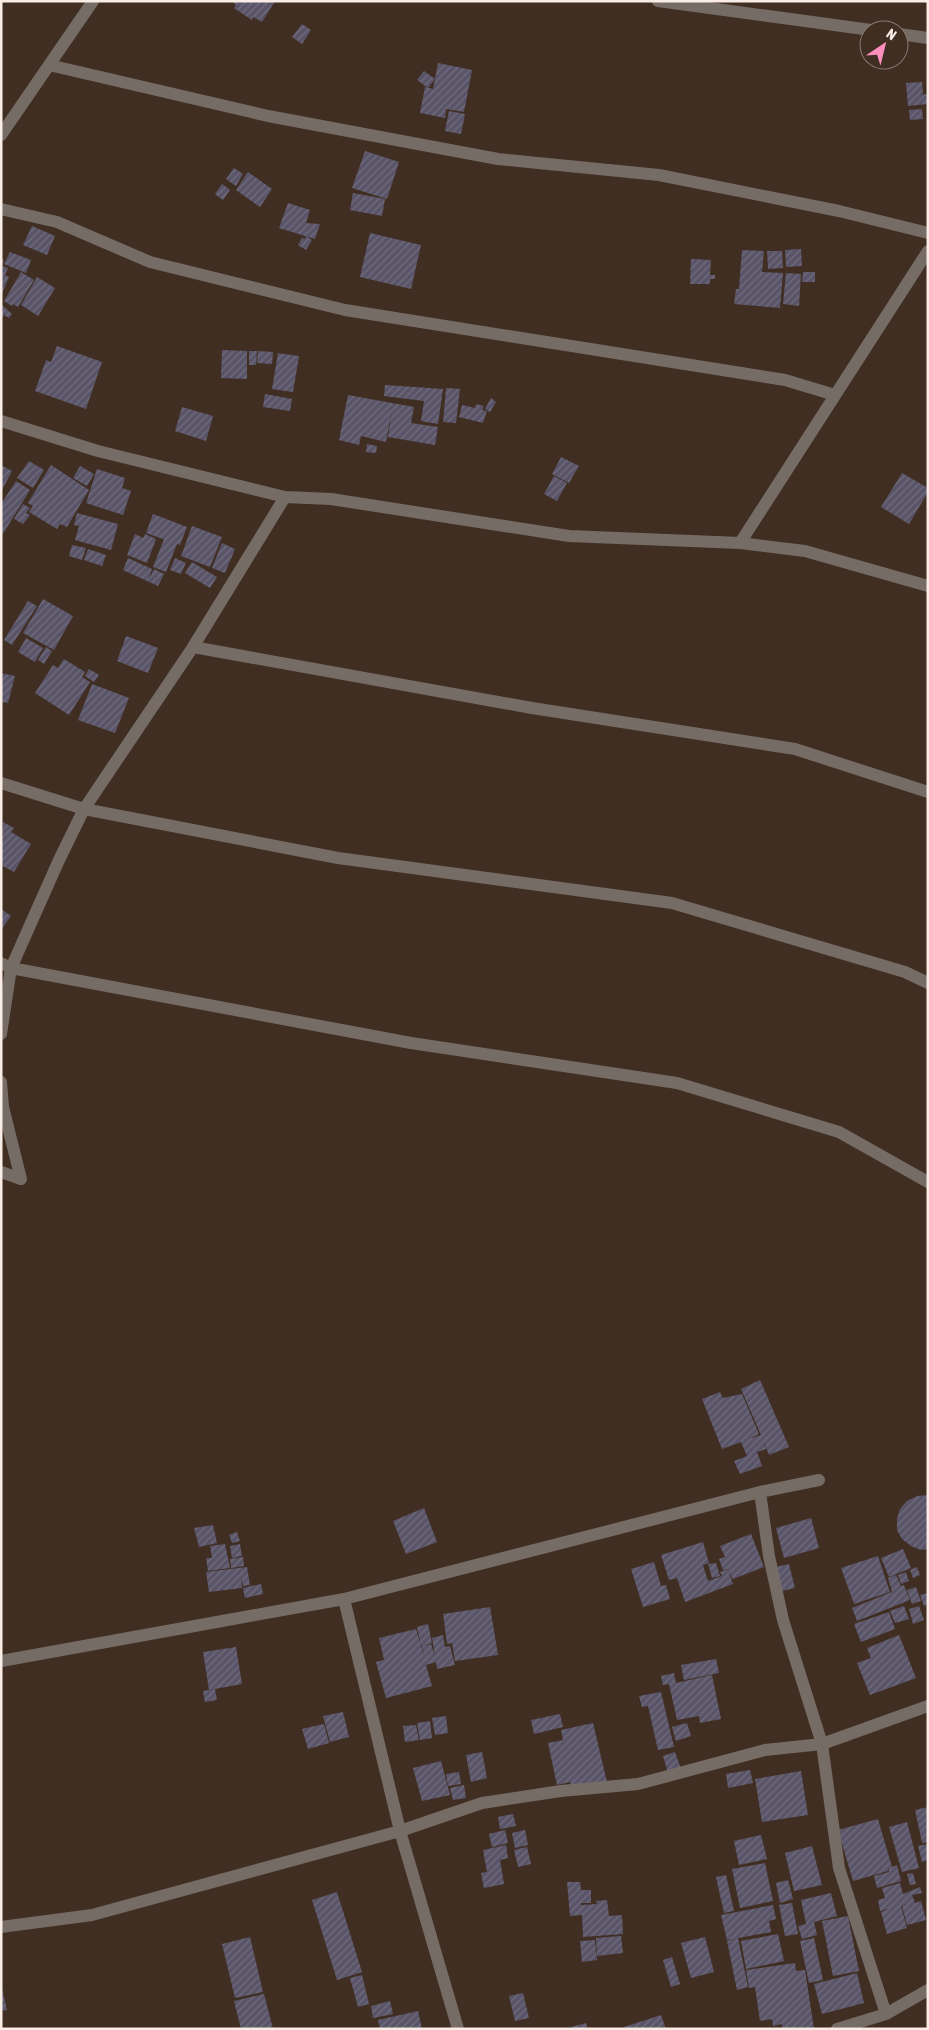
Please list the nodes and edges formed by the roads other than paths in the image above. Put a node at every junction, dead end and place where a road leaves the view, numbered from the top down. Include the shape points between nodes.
1 (93, 1) edge
2 (658, 1) edge
3 (859, 28) edge
4 (909, 35) edge
5 (928, 38) edge
6 (50, 65) junction
7 (1, 136) edge
8 (1, 209) edge
9 (928, 232) edge
10 (928, 251) edge
11 (835, 395) junction
12 (1, 421) edge
13 (285, 497) junction
14 (740, 543) junction
15 (928, 586) edge
16 (193, 646) junction
17 (1, 782) edge
18 (928, 792) edge
19 (84, 810) junction
20 (6, 965) edge
21 (928, 983) edge
22 (1, 1034) edge
23 (1, 1082) edge
24 (1, 1172) edge
25 (928, 1182) edge
26 (818, 1480) dead end
27 (760, 1492) junction
28 (344, 1599) junction
29 (1, 1661) edge
30 (928, 1706) edge
31 (822, 1744) junction
32 (400, 1831) junction
33 (1, 1927) edge
34 (928, 1990) edge
35 (886, 2014) junction
36 (458, 2029) edge
37 (837, 2029) edge

1 - 6 street
2 - 3 street
4 - 5 street
6 - 7 street
6 - 9 street via 268,116 498,159 658,175
8 - 11 street via 56,222 150,262 345,310 784,380
10 - 11 street
11 - 14 street
12 - 13 street via 98,451
13 - 14 street via 331,499 569,536
13 - 16 street
14 - 15 street via 805,551
16 - 18 street via 532,708 795,749
16 - 19 street
17 - 19 street
19 - 20 street
19 - 21 street via 338,858 672,903 905,972
20 - 22 street
20 - 25 street via 411,1043 677,1083 839,1132
23 - 24 street via 3,1107 21,1179
26 - 27 street
27 - 28 street
27 - 31 street via 783,1620
28 - 29 street
28 - 32 street
30 - 31 street
31 - 32 street via 765,1750 638,1784 482,1802
31 - 35 street via 839,1868
32 - 33 street via 92,1915
32 - 36 street
34 - 35 street
35 - 37 street

